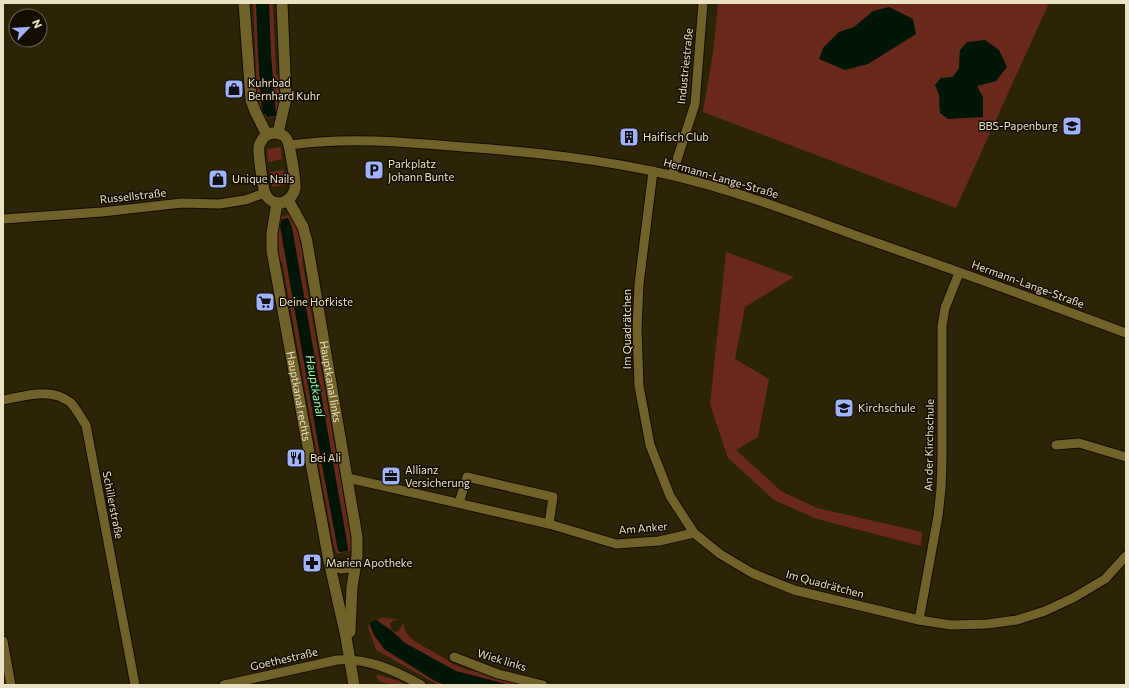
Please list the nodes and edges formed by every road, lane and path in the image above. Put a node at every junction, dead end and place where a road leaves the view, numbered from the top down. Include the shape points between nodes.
1 (244, 3) edge
2 (282, 3) edge
3 (703, 3) edge
4 (278, 133) junction
5 (267, 135) junction
6 (290, 145) junction
7 (653, 171) junction
8 (672, 175) junction
9 (265, 193) junction
10 (282, 202) junction
11 (3, 219) edge
12 (960, 273) junction
13 (1126, 333) edge
14 (3, 400) edge
15 (1056, 445) dead end
16 (1126, 457) edge
17 (348, 478) junction
18 (459, 503) junction
19 (549, 524) junction
20 (694, 533) junction
21 (1126, 556) edge
22 (329, 561) junction
23 (356, 566) junction
24 (919, 620) junction
25 (3, 641) edge
26 (454, 657) dead end
27 (350, 659) junction
28 (11, 685) edge
29 (135, 685) edge
30 (224, 685) edge
31 (354, 685) edge
32 (421, 685) edge
33 (543, 685) edge

1 - 5 street via 252,100
2 - 4 street via 286,98
3 - 8 street, Industriestraße via 694,104
4 - 5 street
4 - 6 street via 286,137
5 - 9 street via 261,140 259,147
6 - 7 street, Hermann-Lange-Straße via 327,140 387,140 511,150 613,163
6 - 10 street, Hauptkanal rechts via 295,188 292,196
7 - 8 street, Hermann-Lange-Straße
7 - 20 street, Im Quadrätchen via 639,284 639,386 650,445 670,496
8 - 12 street, Hermann-Lange-Straße via 768,204
9 - 10 street via 270,200
9 - 11 street, Russellstraße via 245,200 219,204 182,203
10 - 17 street, Hauptkanal links via 302,227 307,242
10 - 22 street, Hauptkanal rechts via 272,233 272,250
12 - 13 street, Hermann-Lange-Straße
12 - 24 street, An der Kirchschule via 945,308 942,326 942,458 938,516
14 - 29 street, Schillerstraße via 38,393 56,395 70,403 86,425
15 - 16 street via 1079,443
17 - 18 street, Am Anker
17 - 23 street, Hauptkanal links via 358,537
18 - 19 street, Am Anker
18 - 19 street via 467,477 553,497
19 - 20 street, Am Anker via 616,544 659,541
20 - 24 street, Im Quadrätchen via 720,554 752,573 794,590
21 - 24 street, Im Quadrätchen via 1105,579 1073,598 1017,620 951,625
22 - 23 street via 341,568
22 - 27 street, Hauptkanal rechts
23 - 27 street, Hauptkanal links via 350,615
25 - 28 street
26 - 33 street, Wiek links via 498,674
27 - 30 street, Goethestraße
27 - 31 street
27 - 32 street, Goethestraße via 385,667

